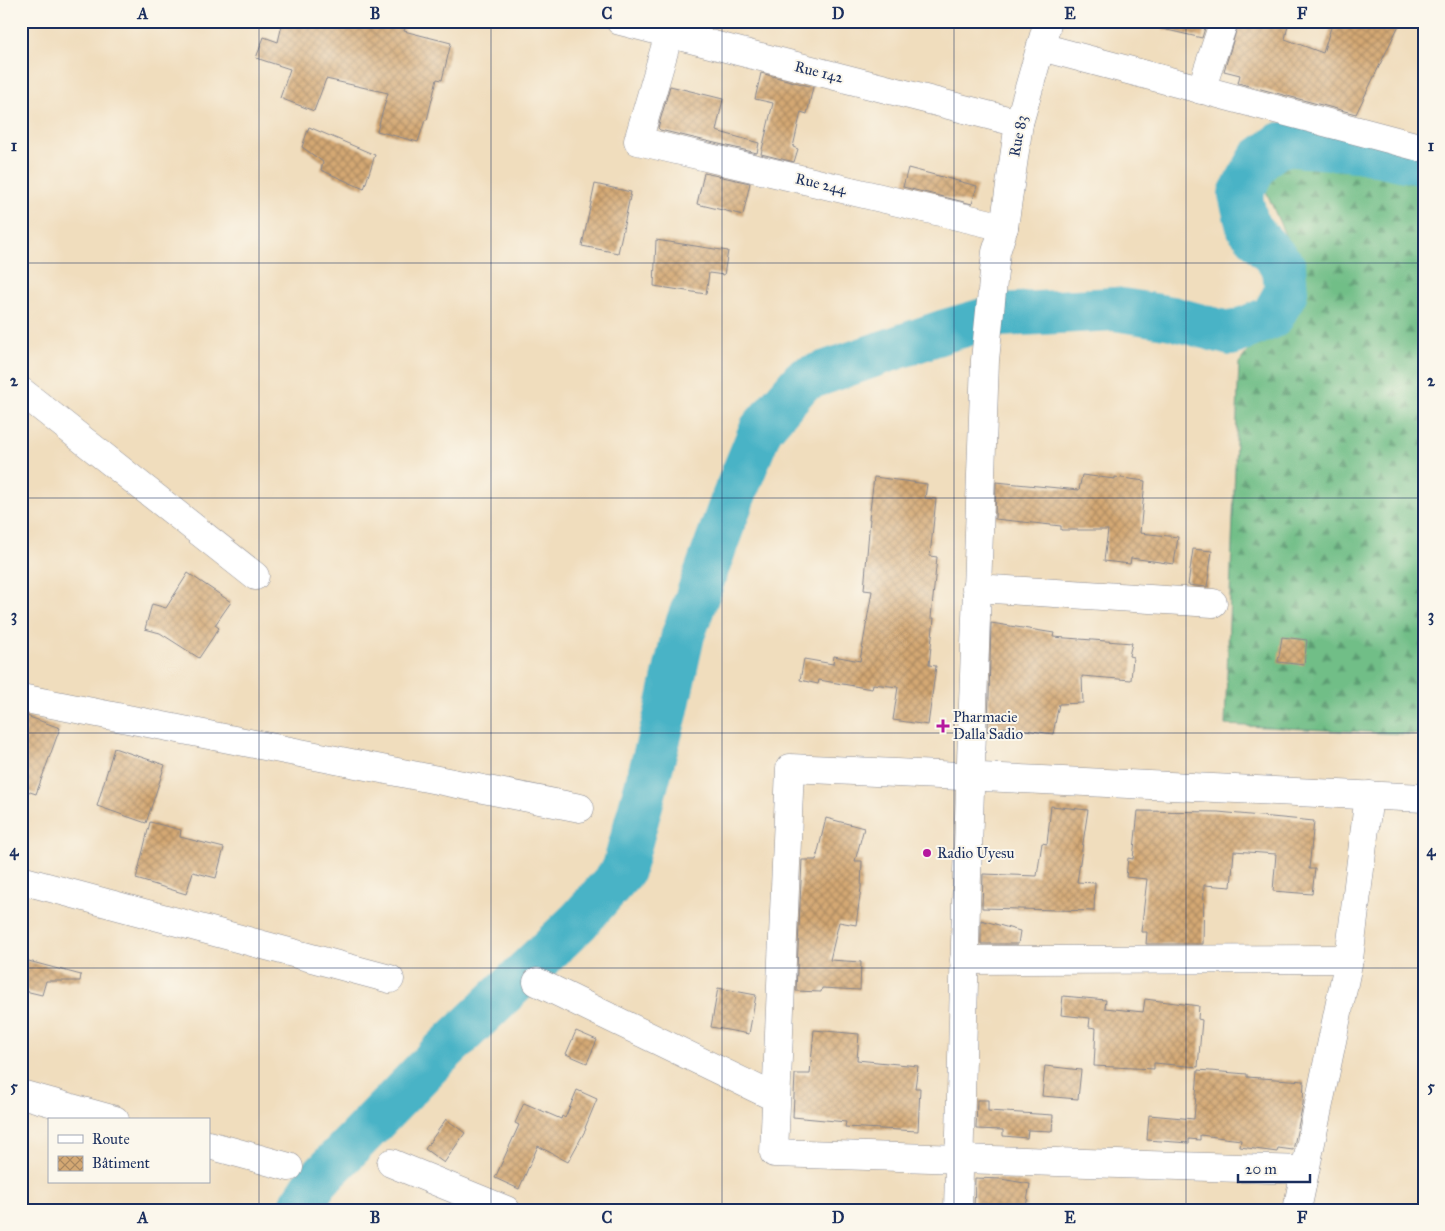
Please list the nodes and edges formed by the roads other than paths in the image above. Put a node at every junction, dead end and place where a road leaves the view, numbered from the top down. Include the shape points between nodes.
1 (620, 21) edge
2 (1224, 21) edge
3 (669, 34) junction
4 (1045, 34) edge
5 (1201, 90) junction
6 (1019, 123) junction
7 (1419, 147) dead end
8 (1000, 240) junction
9 (21, 391) edge
10 (255, 576) dead end
11 (976, 588) junction
12 (1213, 603) dead end
13 (21, 698) edge
14 (970, 777) junction
15 (1369, 795) junction
16 (1424, 798) edge
17 (580, 808) dead end
18 (21, 880) edge
19 (1348, 959) junction
20 (964, 960) junction
21 (390, 978) dead end
22 (537, 982) dead end
23 (21, 1094) edge
24 (776, 1098) junction
25 (108, 1118) edge
26 (210, 1145) edge
27 (959, 1159) junction
28 (392, 1163) dead end
29 (290, 1167) dead end
30 (1306, 1170) junction
31 (506, 1210) edge
32 (958, 1210) edge
33 (1297, 1210) edge

1 - 3 street, Rue 142
2 - 5 street
3 - 6 street, Rue 142
3 - 8 street, Rue 244 via 638,141
4 - 5 street
4 - 6 street, Rue 83
5 - 7 street
6 - 8 street, Rue 83
8 - 11 street, Rue 83 via 985,360
9 - 10 street
11 - 12 street
11 - 14 street, Rue 83
13 - 17 street
14 - 15 street
14 - 20 street, Rue 83
14 - 24 street via 790,768
15 - 16 street
15 - 19 street
18 - 21 street
19 - 20 street
19 - 30 street
20 - 27 street, Rue 83
22 - 24 street
23 - 25 street
24 - 27 street via 774,1153
26 - 29 street
27 - 30 street
27 - 32 street, Rue 83
28 - 31 street
30 - 33 street

